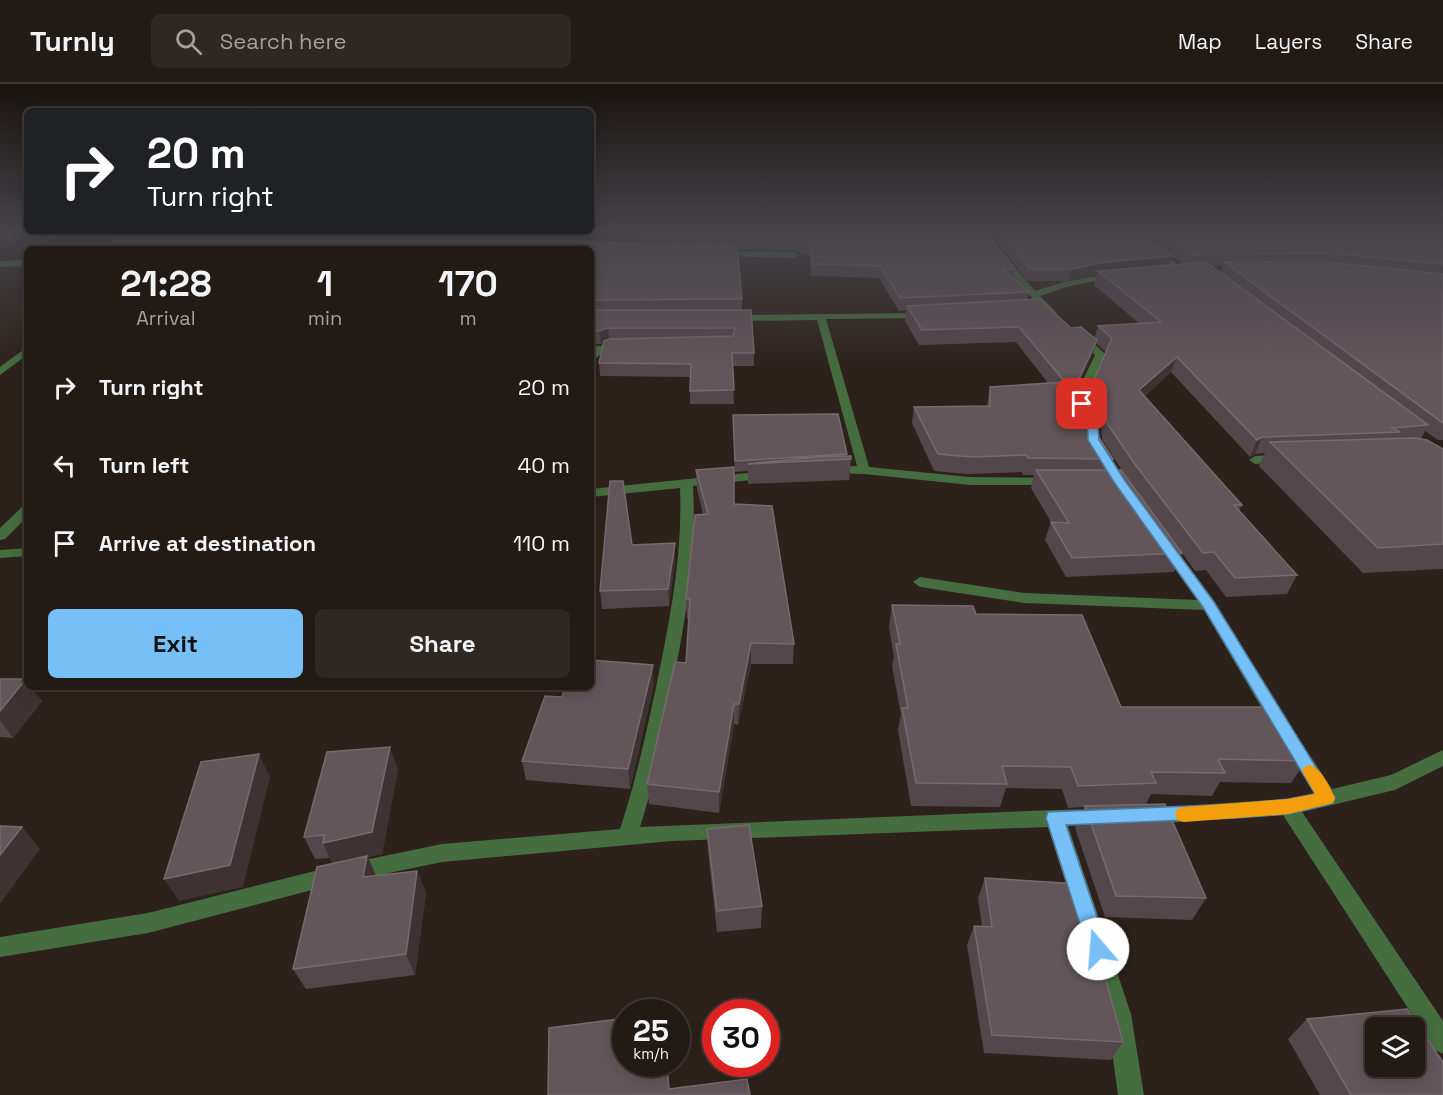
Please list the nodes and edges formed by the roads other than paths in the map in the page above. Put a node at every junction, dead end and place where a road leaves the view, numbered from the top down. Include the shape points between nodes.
1 (1017, 277) edge
2 (1108, 277) edge
3 (1039, 304) junction
4 (931, 314) edge
5 (821, 317) junction
6 (719, 318) edge
7 (630, 345) edge
8 (24, 352) edge
9 (594, 356) edge
10 (0, 372) edge
11 (1289, 459) edge
12 (1256, 460) dead end
13 (864, 470) junction
14 (814, 471) edge
15 (779, 474) edge
16 (686, 482) junction
17 (1061, 482) edge
18 (594, 493) edge
19 (1130, 495) edge
20 (24, 513) edge
21 (1156, 532) edge
22 (0, 536) edge
23 (24, 552) edge
24 (0, 554) edge
25 (920, 582) dead end
26 (1209, 605) junction
27 (1441, 763) edge
28 (1327, 798) junction
29 (1288, 807) junction
30 (1055, 818) junction
31 (627, 837) junction
32 (0, 947) edge
33 (1443, 1042) edge
34 (1131, 1095) edge

1 - 3 street
2 - 3 street via 1064,285
3 - 19 street via 1100,354 1080,398 1092,417 1094,440 1114,482
4 - 5 street
5 - 6 street
5 - 13 street
7 - 9 street via 601,348
8 - 10 street
11 - 12 street
13 - 14 street
13 - 17 street via 970,481
15 - 16 street
16 - 18 street
16 - 31 street via 689,516 683,590 643,790
20 - 22 street
21 - 26 street
23 - 24 street
25 - 26 street via 1025,598
26 - 28 street
27 - 28 street via 1395,782
28 - 29 street
29 - 30 street
29 - 33 street
30 - 31 street
30 - 34 street via 1119,1014
31 - 32 street via 442,854 349,872 148,922

